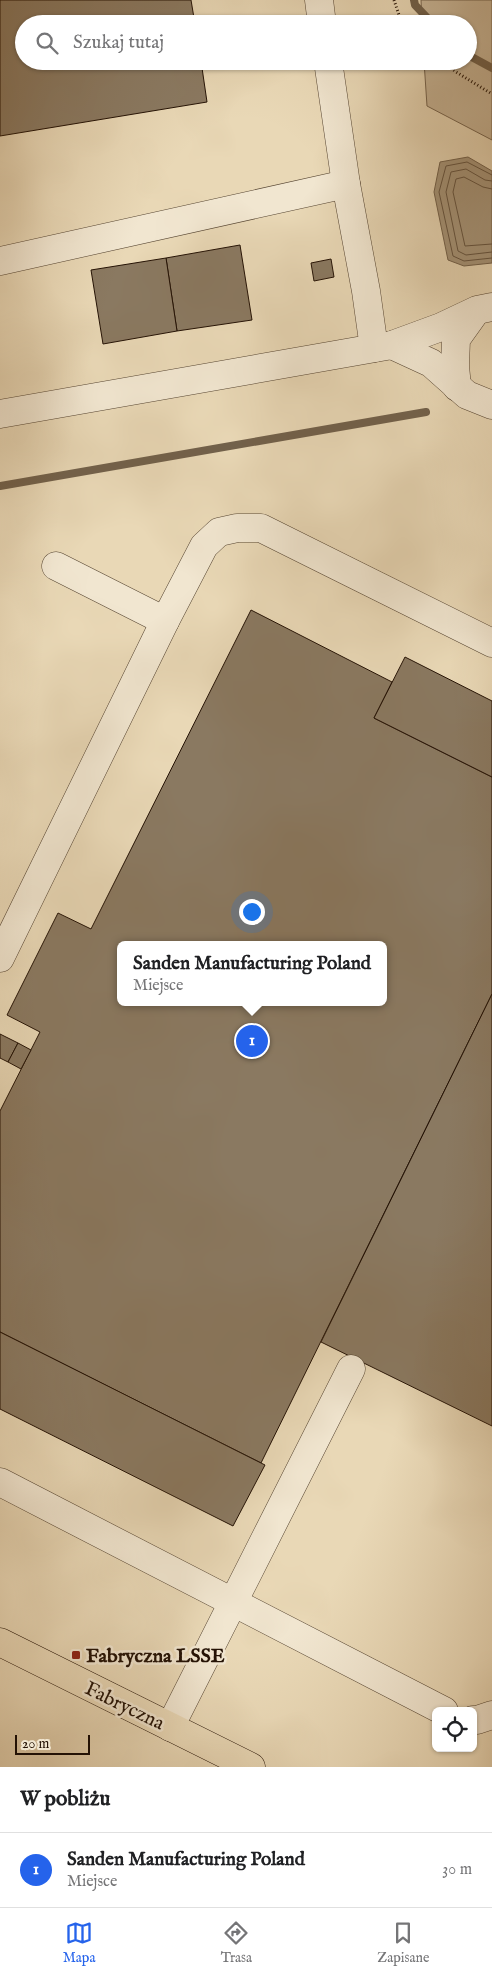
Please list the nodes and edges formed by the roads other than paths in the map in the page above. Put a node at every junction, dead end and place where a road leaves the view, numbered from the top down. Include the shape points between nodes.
1 (319, 0) edge
2 (321, 15) edge
3 (329, 70) edge
4 (346, 184) junction
5 (0, 261) edge
6 (484, 308) edge
7 (383, 346) junction
8 (458, 387) junction
9 (492, 405) edge
10 (0, 414) edge
11 (56, 566) dead end
12 (166, 622) junction
13 (492, 643) edge
14 (0, 958) edge
15 (351, 1369) dead end
16 (0, 1482) edge
17 (235, 1602) junction
18 (0, 1642) edge
19 (436, 1707) edge
20 (492, 1715) edge
21 (477, 1720) edge
22 (170, 1727) junction
23 (251, 1767) edge

1 - 2 street
3 - 4 street
4 - 5 street
4 - 7 street via 366,291
6 - 7 street via 441,327
6 - 8 street via 456,339
7 - 8 street via 431,362
7 - 10 street
8 - 9 street via 467,395
11 - 12 street
12 - 13 street via 204,546 219,532 261,528
12 - 14 street
15 - 17 street
16 - 17 street
17 - 19 street
17 - 22 street
18 - 22 main road, Fabryczna
20 - 21 street
22 - 23 main road, Fabryczna

